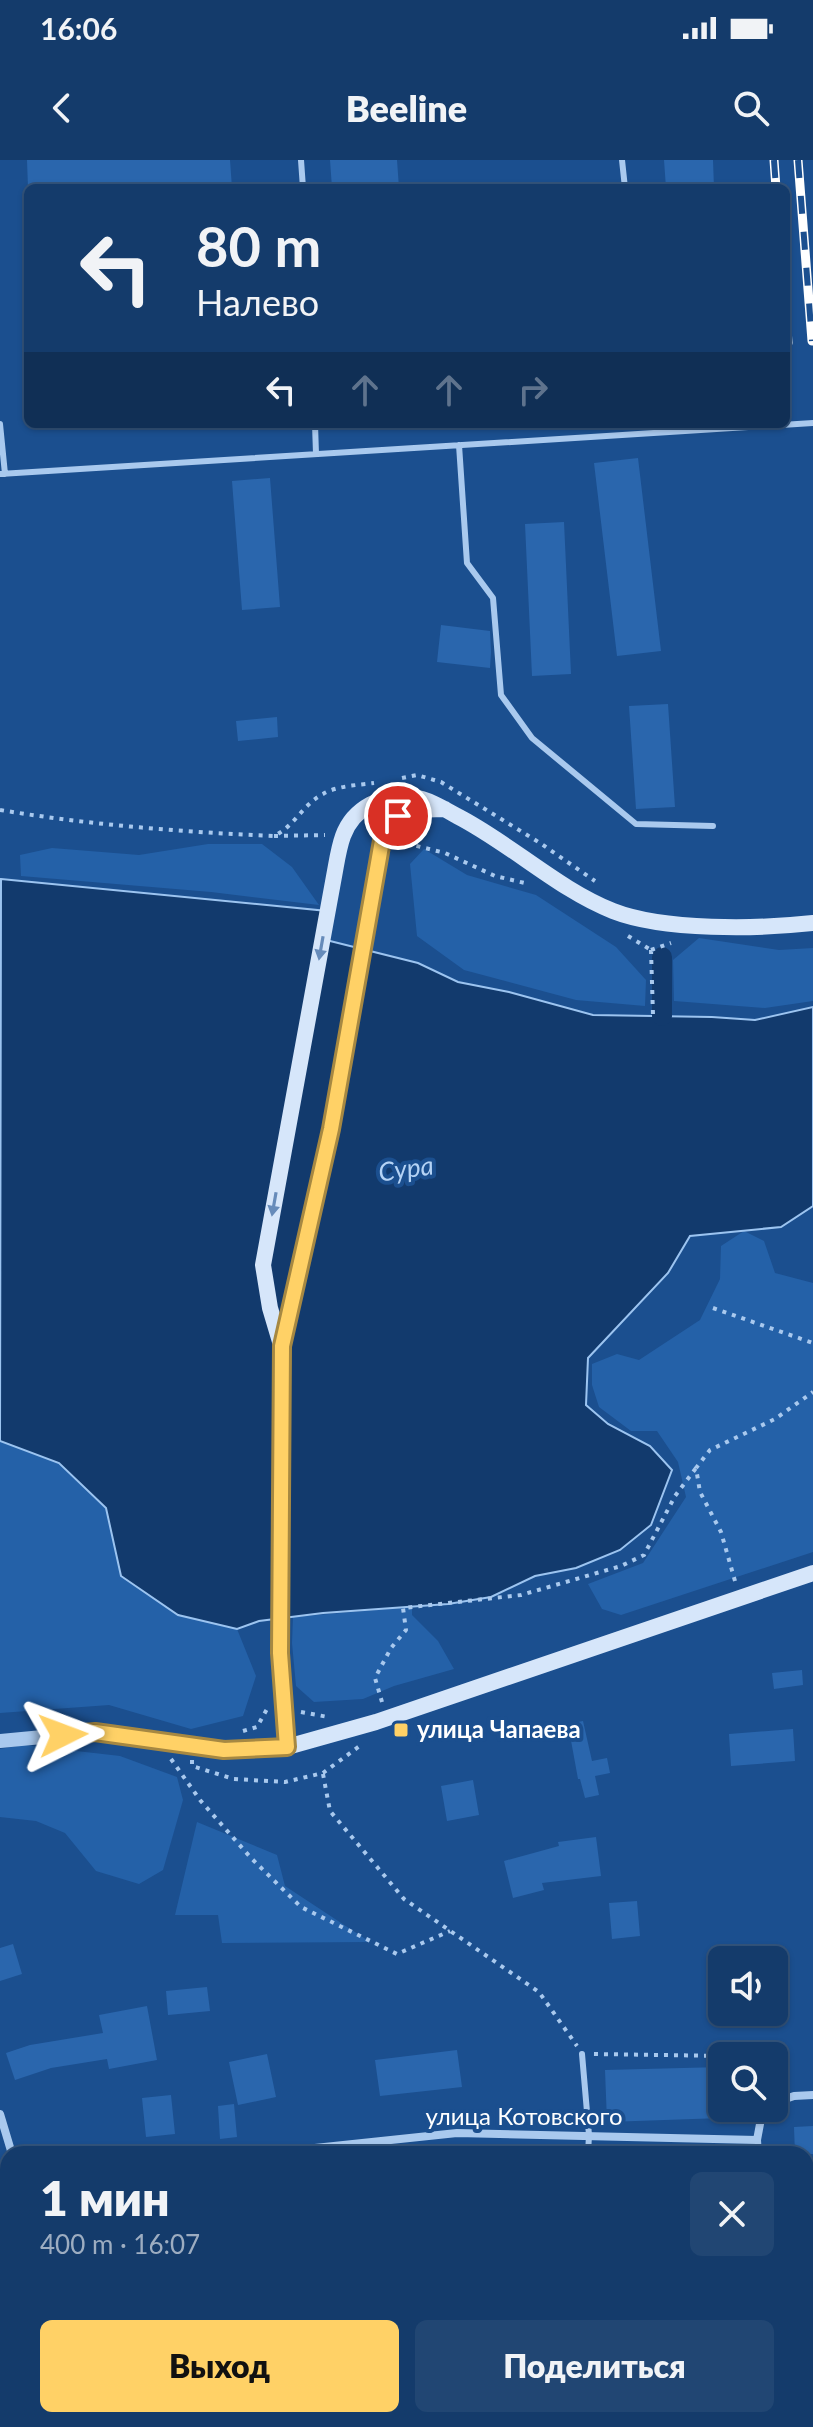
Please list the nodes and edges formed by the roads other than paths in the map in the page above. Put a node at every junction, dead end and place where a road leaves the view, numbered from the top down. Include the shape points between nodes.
1 (301, 160) edge
2 (622, 160) edge
3 (303, 184) edge
4 (625, 184) edge
5 (813, 423) edge
6 (0, 424) edge
7 (790, 424) edge
8 (315, 428) edge
9 (643, 428) edge
10 (728, 428) edge
11 (643, 433) junction
12 (459, 445) junction
13 (316, 454) junction
14 (3, 474) edge
15 (445, 809) junction
16 (713, 826) dead end
17 (813, 923) edge
18 (282, 1346) junction
19 (813, 1573) edge
20 (0, 1741) edge
21 (287, 1747) junction
22 (582, 2054) road end
23 (813, 2095) edge
24 (788, 2098) edge
25 (0, 2114) edge
26 (760, 2122) edge
27 (589, 2135) junction
28 (757, 2140) junction
29 (368, 2142) junction
30 (10, 2146) edge
31 (331, 2146) edge
32 (368, 2146) edge
33 (588, 2146) edge
34 (757, 2146) edge

1 - 3 lane
2 - 4 lane
5 - 7 lane
6 - 14 lane
8 - 13 lane
9 - 11 lane
10 - 11 lane
11 - 12 lane
12 - 13 lane
12 - 16 lane via 467,563 493,598 501,695 532,738 636,824
13 - 14 lane
15 - 17 main road via 612,911 724,927
15 - 18 main road via 398,816 383,835 331,1129
15 -> 18 main road via 411,797 391,797 361,811 343,835 263,1265
18 - 21 main road via 280,1653
19 - 21 main road via 376,1722
20 - 21 street via 95,1732 224,1750
22 - 27 lane
23 - 24 street
25 - 30 street
26 - 28 street
27 - 28 street, улица Котовского
27 - 29 street, улица Котовского via 457,2133
27 - 33 lane
28 - 34 street
29 - 31 street, улица Котовского
29 - 32 lane

